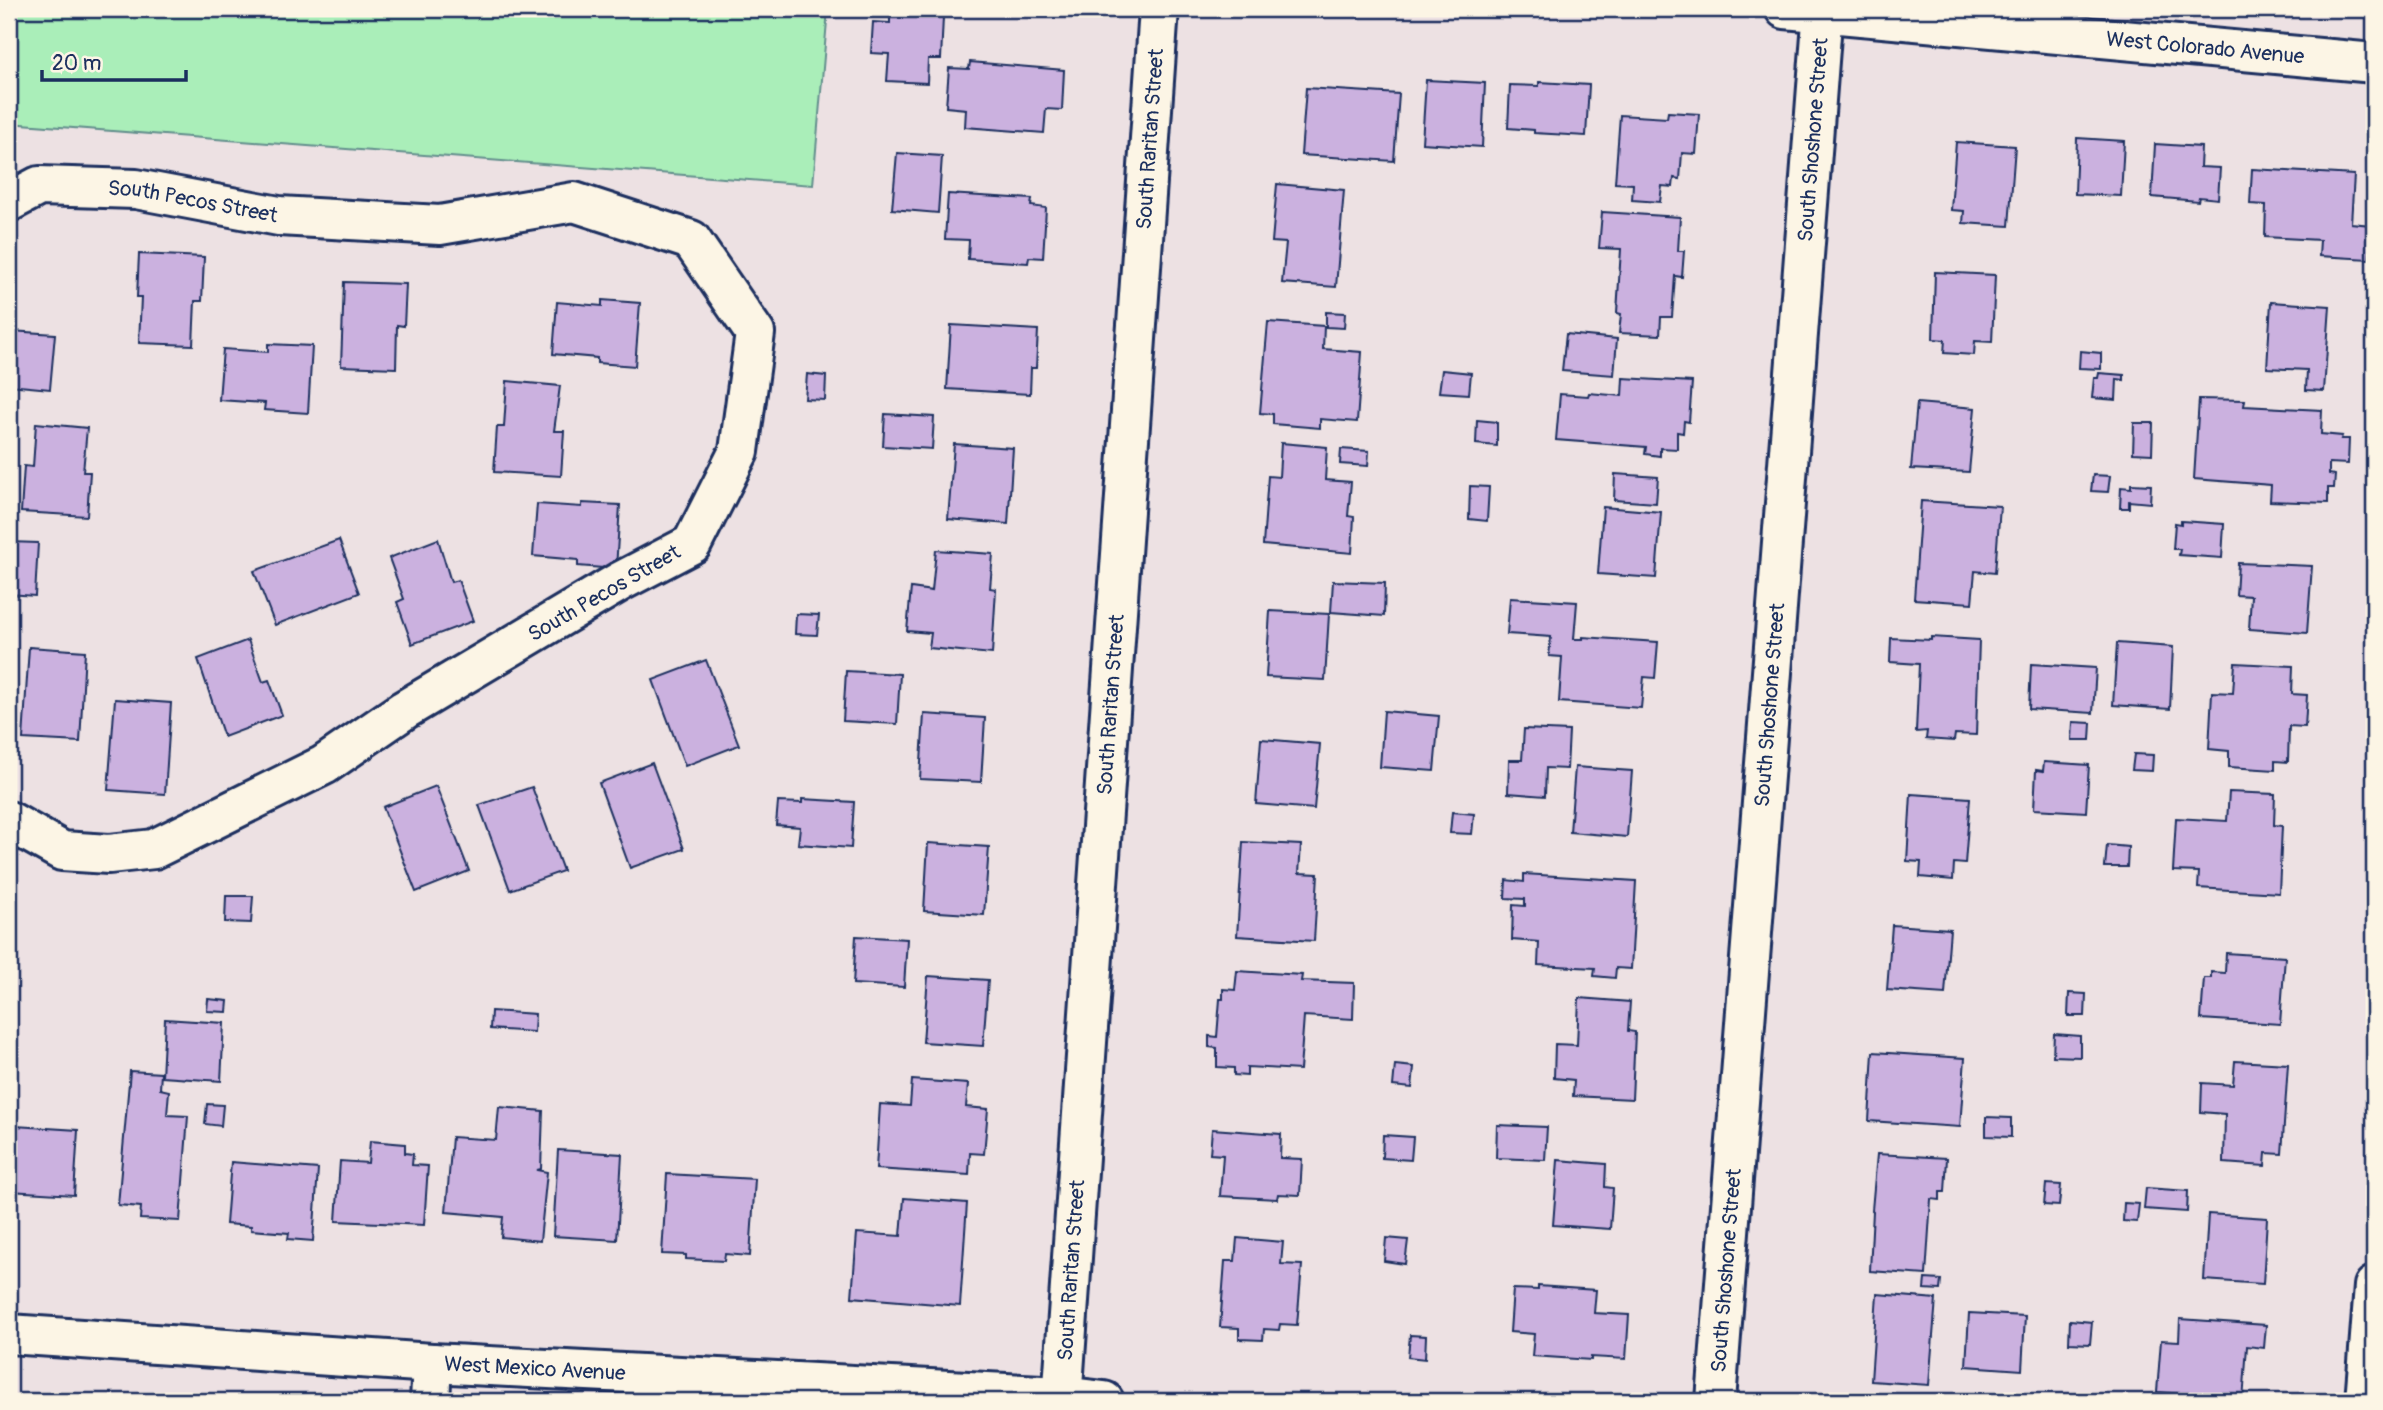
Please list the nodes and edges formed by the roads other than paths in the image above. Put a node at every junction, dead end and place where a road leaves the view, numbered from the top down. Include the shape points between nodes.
1 (1159, 9) edge
2 (1785, 9) edge
3 (1823, 10) edge
4 (2374, 63) edge
5 (9, 202) edge
6 (9, 821) edge
7 (2374, 1286) edge
8 (9, 1334) edge
9 (432, 1363) junction
10 (1062, 1399) edge
11 (430, 1401) edge
12 (1104, 1401) edge
13 (1716, 1401) edge
14 (2365, 1401) edge

1 - 10 street, South Raritan Street
2 - 3 street, West Colorado Avenue
3 - 4 street, West Colorado Avenue
3 - 13 street, South Shoshone Street
5 - 6 street, South Pecos Street via 39,186 136,189 279,216 440,225 574,202 691,240 755,333 739,451 692,544 404,710 324,765 154,849 109,854 62,851
7 - 14 street
8 - 9 street, West Mexico Avenue
9 - 10 street, West Mexico Avenue
9 - 11 street
10 - 12 street, West Mexico Avenue

